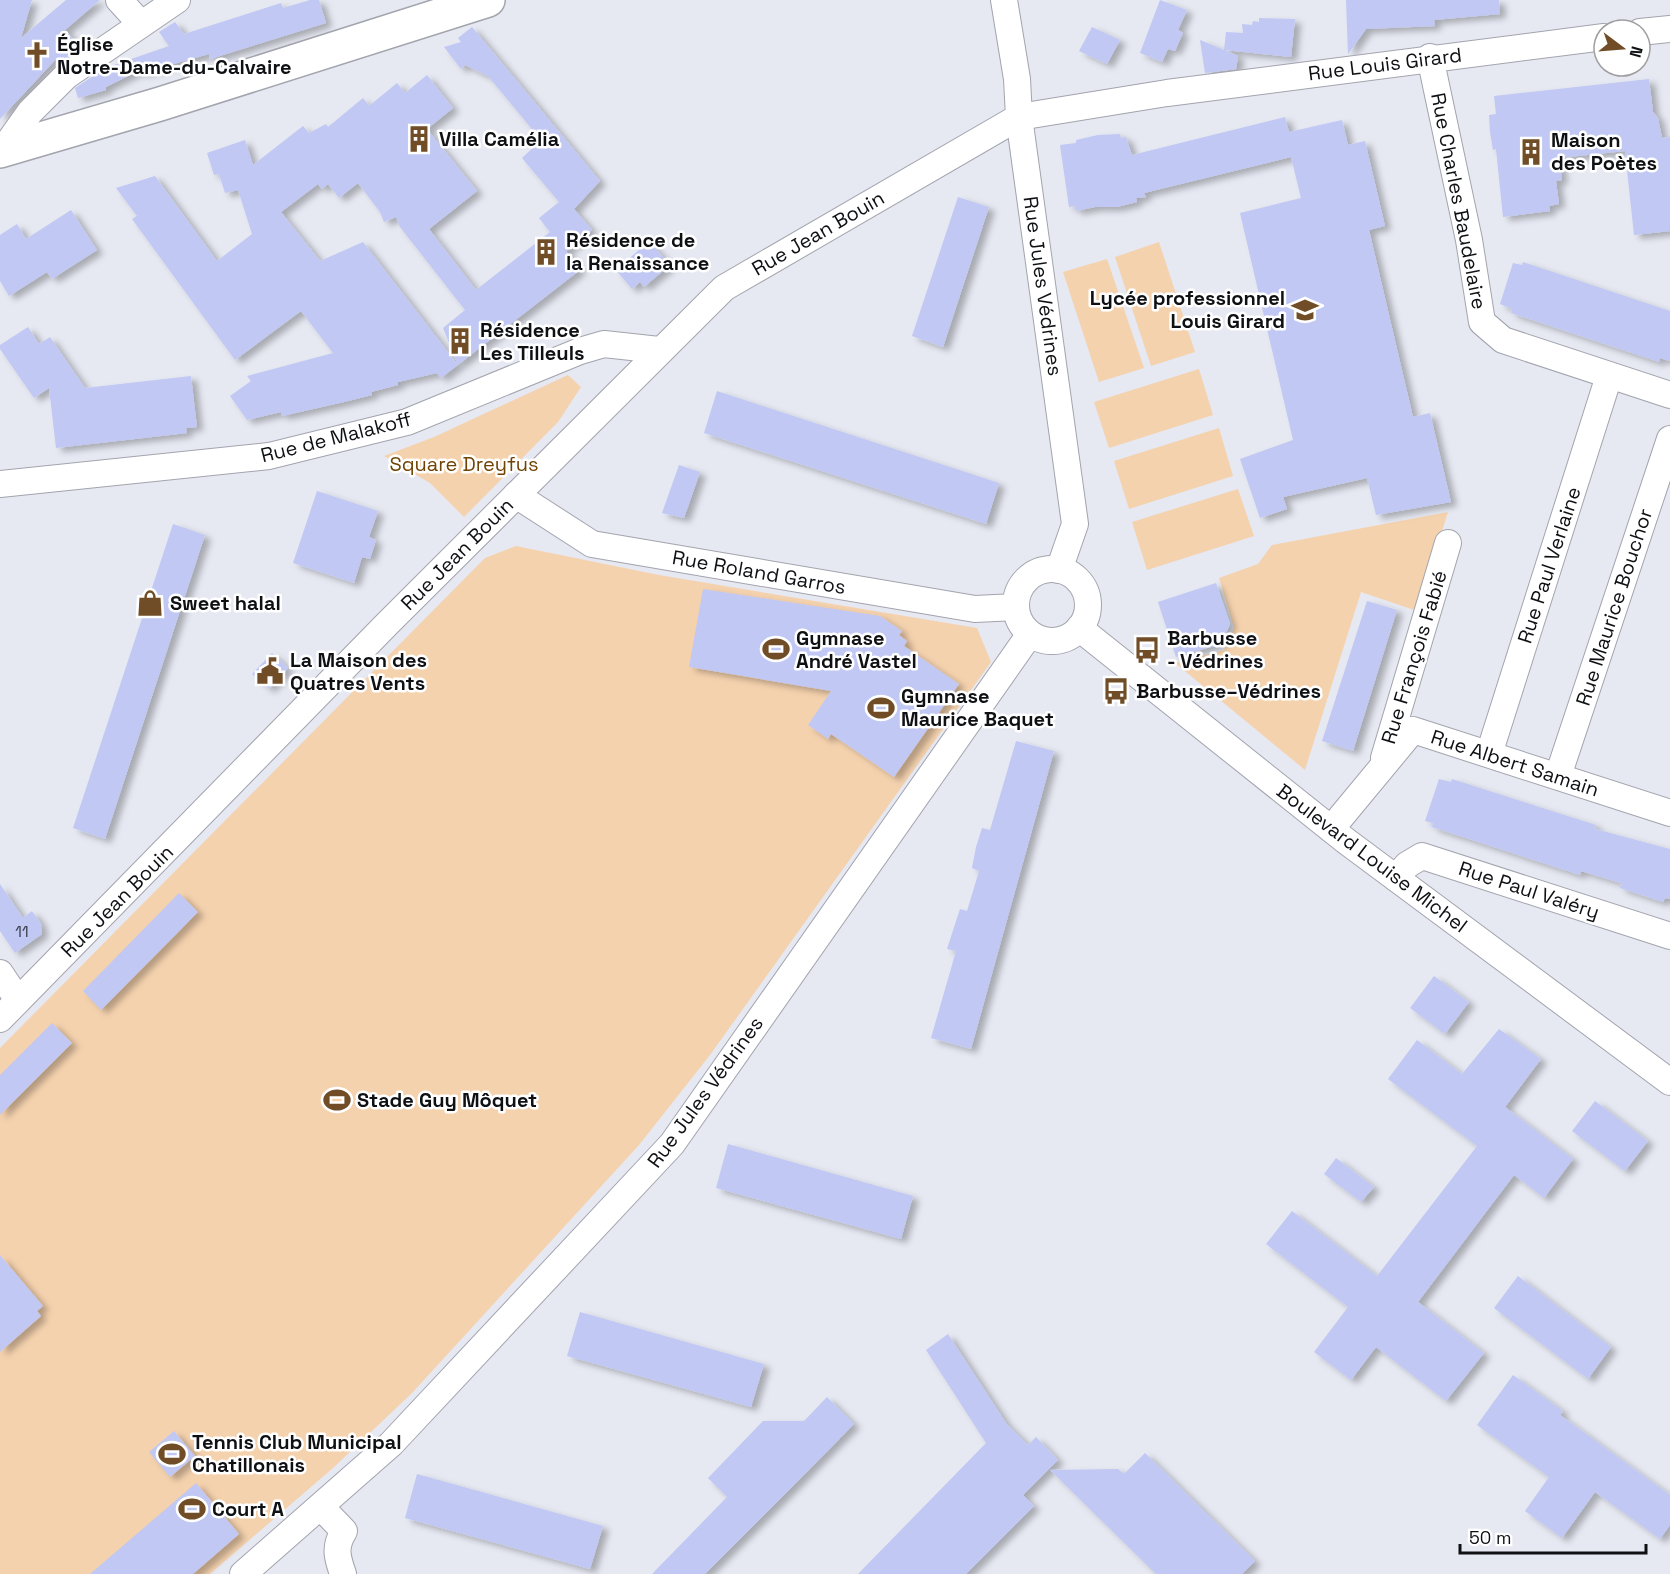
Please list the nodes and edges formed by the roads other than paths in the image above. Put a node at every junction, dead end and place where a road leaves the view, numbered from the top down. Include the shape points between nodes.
1 (119, 0) edge
2 (177, 0) edge
3 (488, 0) edge
4 (1004, 0) edge
5 (141, 24) junction
6 (1670, 29) edge
7 (1652, 31) edge
8 (1592, 38) edge
9 (1430, 57) junction
10 (1167, 93) joint
11 (1019, 117) junction
12 (1, 151) edge
13 (659, 350) junction
14 (1609, 376) junction
15 (1670, 395) edge
16 (1670, 439) edge
17 (0, 484) edge
18 (516, 495) junction
19 (1448, 543) dead end
20 (1059, 570) junction
21 (1016, 607) junction
22 (1079, 628) junction
23 (1030, 634) junction
24 (1489, 754) junction
25 (1380, 772) junction
26 (1558, 776) junction
27 (1670, 813) edge
28 (1331, 829) junction
29 (1395, 878) junction
30 (1670, 936) edge
31 (0, 973) edge
32 (18, 1000) junction
33 (0, 1019) edge
34 (1670, 1082) edge
35 (321, 1507) junction
36 (243, 1574) edge
37 (343, 1574) edge

1 - 5 street
2 - 5 street
3 - 12 main road
4 - 11 street, Rue Jules Védrines
5 - 12 street via 66,76 30,112
6 - 7 street
8 - 9 street, Rue Louis Girard
9 - 10 street, Rue Louis Girard
9 - 14 street, Rue Charles Baudelaire via 1469,240 1482,322 1503,340
10 - 11 street, Rue Jean Bouin
11 - 13 street, Rue Jean Bouin via 716,293
11 - 20 street, Rue Jules Védrines via 1075,524
13 - 17 street, Rue de Malakoff via 604,344 406,422 269,456
13 - 18 street, Rue Jean Bouin
14 - 15 street, Rue Charles Baudelaire
14 - 24 street, Rue Paul Verlaine
16 - 26 street, Rue Maurice Bouchor
18 - 21 street, Rue Roland Garros via 592,544 975,609
18 - 32 street, Rue Jean Bouin
19 - 25 street, Rue François Fabié
20 - 21 street via 1038,572 1028,578 1019,591
20 - 22 street via 1074,576 1086,591 1087,616
21 - 23 street
22 - 23 street via 1072,636 1054,641
22 - 28 street, Boulevard Louise Michel
23 - 35 street, Rue Jules Védrines via 672,1144 391,1444
24 - 25 street, Rue Albert Samain via 1413,730
24 - 26 street, Rue Albert Samain
25 - 28 street, Rue Albert Samain
26 - 27 street, Rue Albert Samain
28 - 29 street, Boulevard Louise Michel
29 - 30 street, Rue Paul Valéry via 1422,856
29 - 34 street, Boulevard Louise Michel
31 - 32 street
32 - 33 street, Rue Jean Bouin
35 - 36 street, Rue Jules Védrines
35 - 37 street via 344,1531 336,1553

